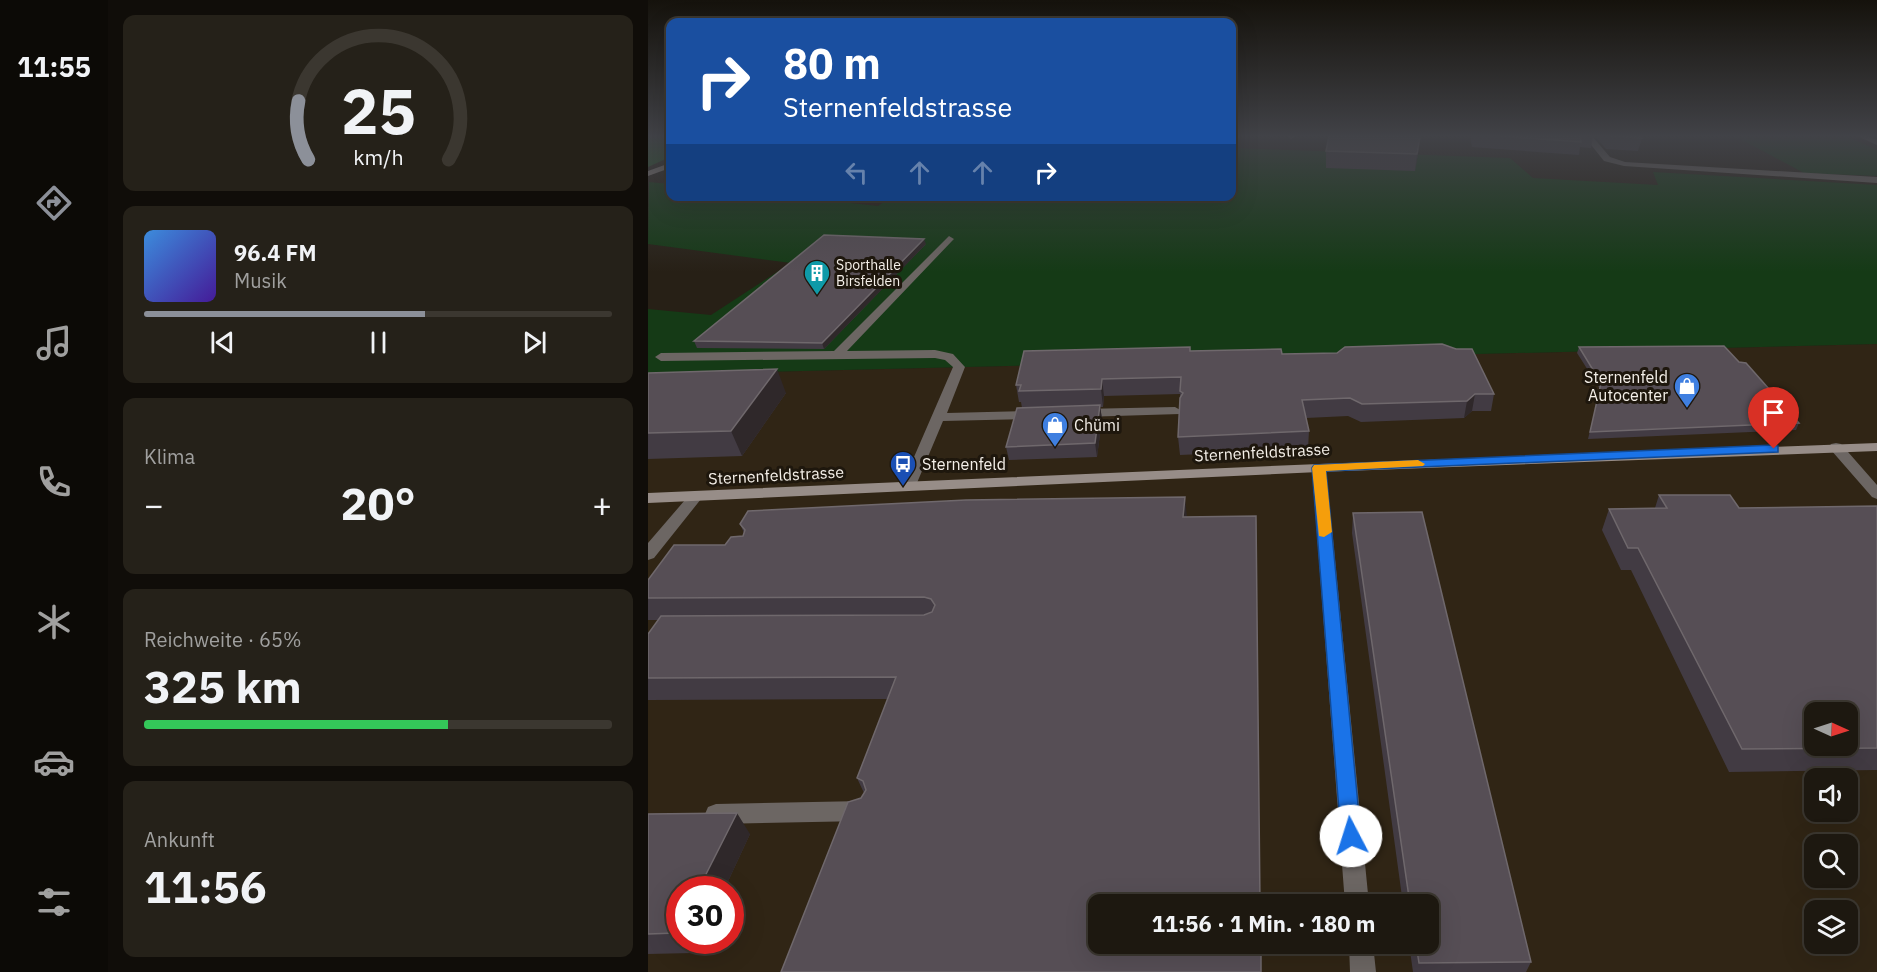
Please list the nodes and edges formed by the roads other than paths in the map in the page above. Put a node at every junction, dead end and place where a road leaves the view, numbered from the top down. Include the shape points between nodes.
1 (949, 239) dead end
2 (836, 356) junction
3 (662, 357) dead end
4 (1175, 411) dead end
5 (1045, 414) edge
6 (1068, 414) edge
7 (938, 417) junction
8 (1836, 447) junction
9 (1877, 447) edge
10 (1319, 468) junction
11 (909, 487) junction
12 (1877, 494) edge
13 (696, 496) junction
14 (648, 498) edge
15 (648, 554) edge
16 (863, 811) edge
17 (696, 814) edge
18 (1356, 894) edge
19 (1362, 954) edge
20 (1363, 972) edge

1 - 2 street
2 - 3 street
2 - 7 street via 949,357 959,367
4 - 6 street
5 - 7 street
7 - 11 street
8 - 9 street, Sternenfeldstrasse
8 - 10 street, Sternenfeldstrasse
8 - 12 street
10 - 11 street, Sternenfeldstrasse
10 - 18 street
11 - 13 street, Sternenfeldstrasse
13 - 14 street, Sternenfeldstrasse
13 - 15 street
16 - 17 street
19 - 20 street

